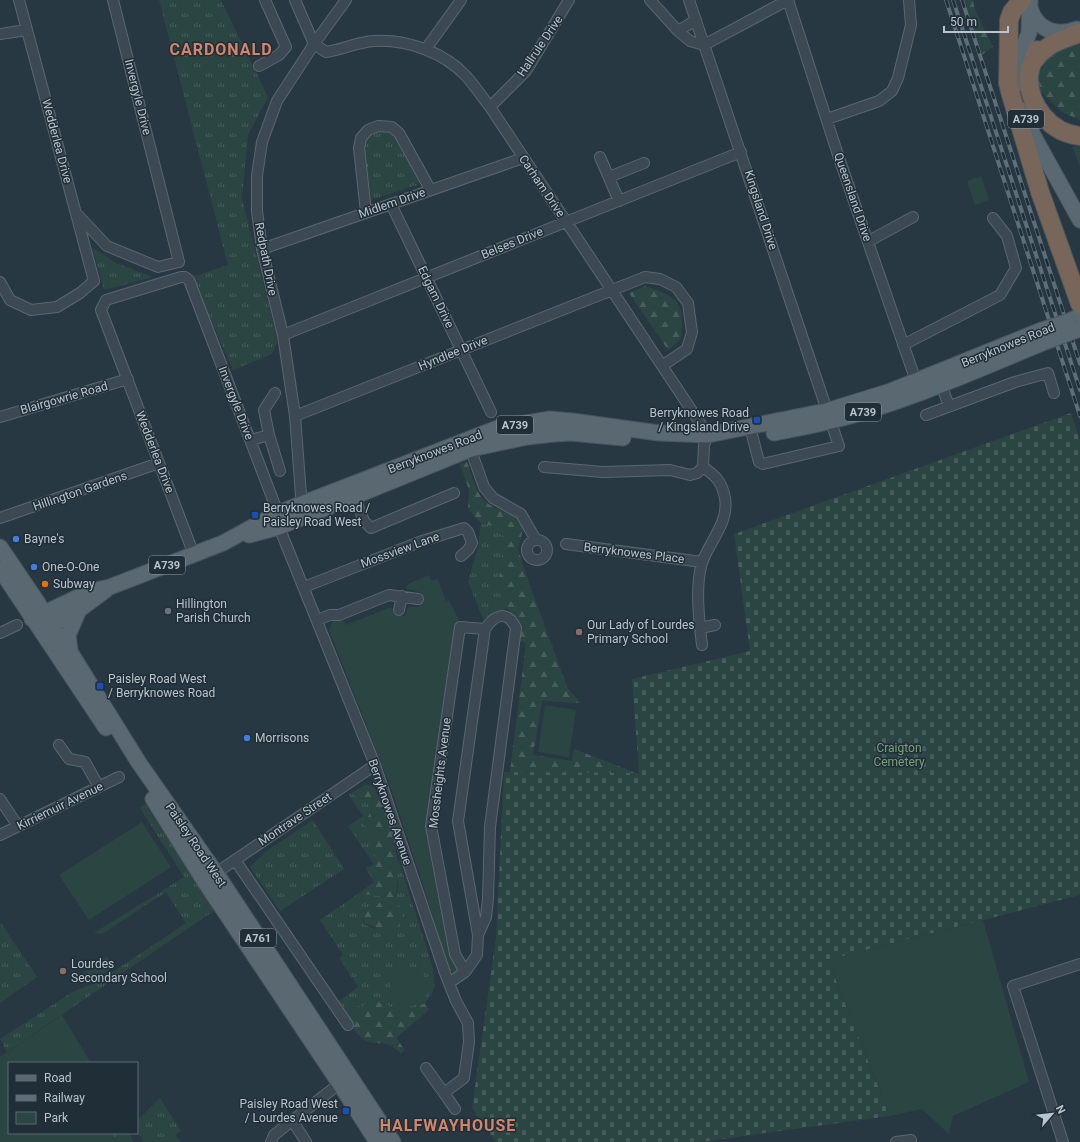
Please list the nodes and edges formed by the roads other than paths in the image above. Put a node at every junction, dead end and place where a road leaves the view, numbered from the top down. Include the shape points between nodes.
1 (19, 0) edge
2 (113, 0) edge
3 (265, 0) edge
4 (295, 0) edge
5 (346, 0) edge
6 (461, 0) edge
7 (569, 0) edge
8 (650, 0) edge
9 (689, 0) edge
10 (788, 0) edge
11 (909, 0) edge
12 (1028, 2) edge
13 (696, 20) junction
14 (28, 30) junction
15 (678, 31) junction
16 (1075, 31) edge
17 (0, 34) edge
18 (314, 44) junction
19 (704, 45) junction
20 (426, 49) junction
21 (1035, 56) junction
22 (259, 66) dead end
23 (490, 108) junction
24 (826, 119) junction
25 (1080, 136) edge
26 (742, 152) junction
27 (600, 156) dead end
28 (523, 158) junction
29 (644, 163) dead end
30 (608, 177) junction
31 (430, 189) junction
32 (619, 201) junction
33 (1080, 201) edge
34 (391, 204) junction
35 (366, 212) junction
36 (75, 213) junction
37 (913, 217) dead end
38 (993, 218) dead end
39 (1080, 220) edge
40 (566, 222) junction
41 (869, 241) junction
42 (262, 249) junction
43 (426, 278) junction
44 (0, 282) edge
45 (611, 290) junction
46 (103, 304) joint
47 (1080, 304) edge
48 (1077, 322) edge
49 (283, 335) junction
50 (903, 345) junction
51 (461, 350) junction
52 (662, 366) junction
53 (128, 379) junction
54 (939, 379) junction
55 (918, 387) junction
56 (275, 393) dead end
57 (1054, 393) dead end
58 (949, 406) junction
59 (491, 412) dead end
60 (926, 415) dead end
61 (295, 416) junction
62 (828, 416) junction
63 (0, 417) edge
64 (752, 432) junction
65 (269, 435) junction
66 (251, 440) junction
67 (706, 440) junction
68 (469, 444) junction
69 (160, 463) junction
70 (703, 466) junction
71 (544, 467) dead end
72 (280, 472) dead end
73 (454, 493) dead end
74 (354, 496) junction
75 (303, 511) junction
76 (0, 518) edge
77 (278, 520) junction
78 (536, 540) dead end
79 (566, 544) dead end
80 (0, 547) edge
81 (194, 555) junction
82 (461, 556) dead end
83 (702, 562) junction
84 (0, 569) edge
85 (110, 587) junction
86 (304, 587) junction
87 (402, 596) junction
88 (418, 600) dead end
89 (79, 610) junction
90 (399, 610) dead end
91 (44, 619) junction
92 (317, 620) junction
93 (16, 625) dead end
94 (715, 625) dead end
95 (700, 628) junction
96 (485, 629) junction
97 (0, 633) edge
98 (702, 645) dead end
99 (72, 655) junction
100 (118, 737) junction
101 (59, 745) dead end
102 (375, 766) junction
103 (119, 777) dead end
104 (99, 787) junction
105 (0, 799) edge
106 (18, 826) junction
107 (0, 835) edge
108 (235, 860) junction
109 (216, 873) junction
110 (478, 935) junction
111 (1080, 964) edge
112 (465, 972) junction
113 (449, 983) junction
114 (348, 1025) dead end
115 (426, 1068) dead end
116 (345, 1079) junction
117 (444, 1094) junction
118 (455, 1109) dead end
119 (292, 1120) junction
120 (911, 1140) dead end
121 (271, 1142) edge
122 (306, 1142) edge
123 (377, 1142) edge
124 (393, 1142) edge
125 (896, 1142) edge
126 (1063, 1142) edge

1 - 14 street, Wedderlea Drive
2 - 36 street, Invergyle Drive via 179,262 158,267 108,246
3 - 22 street via 286,47 279,55
4 - 18 street
5 - 18 street, Redpath Drive
6 - 20 street
7 - 23 street, Hallrule Drive via 526,71
8 - 15 street
9 - 13 street, Kingsland Drive
10 - 19 street
10 - 24 street, Queensland Drive
11 - 24 street via 912,25 892,91 879,101
12 - 16 main road via 1036,20 1045,30
12 - 39 main road, A739 via 1029,33 1019,55 1017,68 1021,108
12 - 47 highway via 1012,12 1009,20 1009,89 1025,146
13 - 15 street
13 - 19 street, Kingsland Drive
14 - 17 street
14 - 36 street, Wedderlea Drive
15 - 19 street via 690,41
16 - 21 highway
18 - 20 street, Carham Drive via 326,52 373,41 389,41
18 - 42 street, Redpath Drive via 277,100 262,142 257,176 257,211
19 - 26 street, Kingsland Drive
20 - 23 street, Carham Drive via 465,75
21 - 25 highway via 1029,77 1040,113 1056,128
21 - 33 main road, A739 via 1025,71 1029,105
23 - 28 street, Carham Drive
24 - 41 street, Queensland Drive
26 - 32 street, Belses Drive
26 - 62 street, Kingsland Drive
27 - 30 street
28 - 31 street, Midlem Drive
28 - 40 street, Carham Drive
29 - 30 street
30 - 32 street
31 - 34 street, Midlem Drive
31 - 35 street via 399,133 387,126 373,127 361,138 359,148
32 - 40 street, Belses Drive
34 - 35 street, Midlem Drive
34 - 43 street, Edgam Drive
35 - 42 street, Midlem Drive
36 - 44 street, Wedderlea Drive via 94,281 57,307 31,310 10,300
37 - 41 street
38 - 50 street via 1006,236 1016,268 1000,295
40 - 43 street, Belses Drive
40 - 45 street, Carham Drive
41 - 50 street, Queensland Drive
42 - 49 street, Redpath Drive
43 - 49 street, Belses Drive
43 - 51 street, Edgam Drive
45 - 51 street, Hyndlee Drive
45 - 52 street, Carham Drive
45 - 52 street, Hyndlee Drive via 645,277 660,279 676,287 688,303 692,332 687,349
46 - 53 street, Wedderlea Drive via 101,310
46 - 66 street, Invergyle Drive via 106,300 186,277
48 - 54 main road, Berryknowes Road / A739, bridge
49 - 61 street, Redpath Drive
50 - 55 street, Queensland Drive
51 - 59 street, Edgam Drive
51 - 61 street, Hyndlee Drive
52 - 67 street, Carham Drive
53 - 63 street, Blairgowrie Road
53 - 69 street, Wedderlea Drive
54 - 55 main road, Berryknowes Road / A739
54 - 58 street
55 - 62 main road, Berryknowes Road / A739
56 - 65 street via 264,410
57 - 58 street via 1048,373 1014,382
58 - 60 street
61 - 75 street, Redpath Drive
62 - 64 main road, Berryknowes Road / A739
62 - 64 street via 839,446 763,464 759,462
64 - 67 main road, Berryknowes Road / A739
65 - 66 street
65 - 72 street
66 - 77 street, Invergyle Drive
67 - 68 main road, Berryknowes Road / A739 via 548,419 498,428
67 - 70 street
68 - 74 main road, Berryknowes Road / A739
68 - 75 main road, Berryknowes Road / A739
68 - 78 street via 484,487 493,498 521,514
69 - 76 street, Hillington Gardens
69 - 81 street, Wedderlea Drive
70 - 71 street via 690,476 670,470 603,472
70 - 83 street via 717,476 723,486 726,508 721,526
73 - 74 street via 371,528 364,521
74 - 75 main road, Berryknowes Road / A739
75 - 77 main road, Berryknowes Road / A739
77 - 81 main road, Berryknowes Road / A739
77 - 86 street, Berryknowes Avenue
79 - 83 street, Berryknowes Place
80 - 91 main road, Paisley Road West / A761
81 - 85 main road, Berryknowes Road / A739
82 - 86 street, Mossview Lane via 472,543 464,528 422,541
83 - 95 street via 699,591
84 - 91 main road, Paisley Road West / A761
85 - 89 main road, Berryknowes Road / A739
85 - 91 main road, Berryknowes Road / A739 via 91,591
86 - 92 street, Berryknowes Avenue
87 - 88 street
87 - 90 street
87 - 92 street via 388,595 338,615
89 - 91 main road, Berryknowes Road / A739
89 - 99 main road via 68,635
91 - 99 main road, Paisley Road West / A761
91 - 100 main road, Paisley Road West / A761 via 52,636 103,714 105,726
92 - 102 street, Berryknowes Avenue
93 - 97 street
94 - 95 street
95 - 98 street
96 - 110 street, Mossheights Avenue via 458,821
96 - 110 street, Mossheights Avenue via 491,620 503,616 512,621 516,628 490,827 488,905
96 - 112 street, Mossheights Avenue via 460,627 431,826 454,954
99 - 100 main road, Paisley Road West / A761
100 - 109 main road, Paisley Road West / A761 via 140,763
100 - 116 main road, Paisley Road West / A761 via 205,882
101 - 104 street via 69,759 85,762
102 - 108 street, Montrave Street
102 - 113 street, Berryknowes Avenue
103 - 104 street, Kirriemuir Avenue
104 - 106 street, Kirriemuir Avenue
105 - 106 street
106 - 107 street, Kirriemuir Avenue
108 - 109 street, Montrave Street
108 - 114 street, Paisley Road West
109 - 116 main road, Paisley Road West / A761
110 - 112 street, Mossheights Avenue via 477,956
111 - 126 street via 1013,986
112 - 113 street
113 - 117 street, Berryknowes Avenue via 468,1023 469,1042 464,1078
115 - 117 street
116 - 119 street
116 - 123 main road, Paisley Road West / A761
116 - 124 main road, Paisley Road West / A761
117 - 118 street
119 - 121 street
119 - 122 street
120 - 125 street

